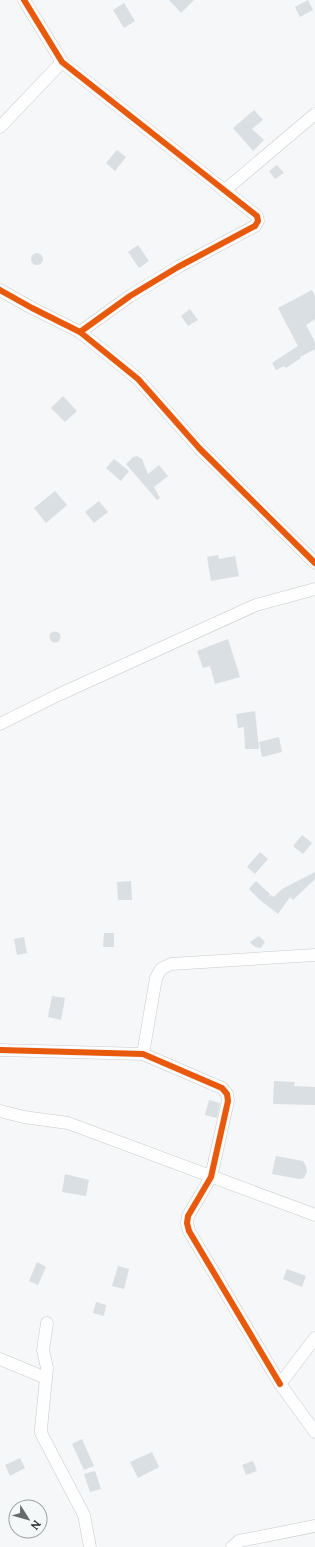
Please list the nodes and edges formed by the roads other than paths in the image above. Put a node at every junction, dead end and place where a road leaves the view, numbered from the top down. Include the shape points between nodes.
1 (24, 0) edge
2 (62, 62) junction
3 (315, 114) edge
4 (0, 127) edge
5 (224, 191) junction
6 (0, 290) edge
7 (80, 332) junction
8 (315, 561) edge
9 (315, 589) edge
10 (0, 724) edge
11 (315, 956) edge
12 (0, 1050) edge
13 (143, 1054) junction
14 (0, 1111) edge
15 (211, 1176) junction
16 (315, 1215) edge
17 (46, 1322) dead end
18 (315, 1338) edge
19 (0, 1359) edge
20 (46, 1378) junction
21 (280, 1384) junction
22 (315, 1432) edge
23 (315, 1526) edge
24 (90, 1547) edge
25 (232, 1547) edge

1 - 2 street
2 - 4 street
2 - 5 street
3 - 5 street
5 - 7 street via 257,216 255,226 130,296
6 - 7 street
7 - 8 street via 138,379 200,450
9 - 10 street via 256,605
11 - 13 street via 171,964 161,969 156,978
12 - 13 street
13 - 15 street via 222,1088 227,1094 228,1101
14 - 15 street via 68,1123
15 - 16 street
15 - 21 street via 188,1216 189,1231
17 - 20 street via 43,1350 47,1368
18 - 21 street
19 - 20 street
20 - 24 street via 41,1433 84,1515
21 - 22 street
23 - 25 street via 238,1541

